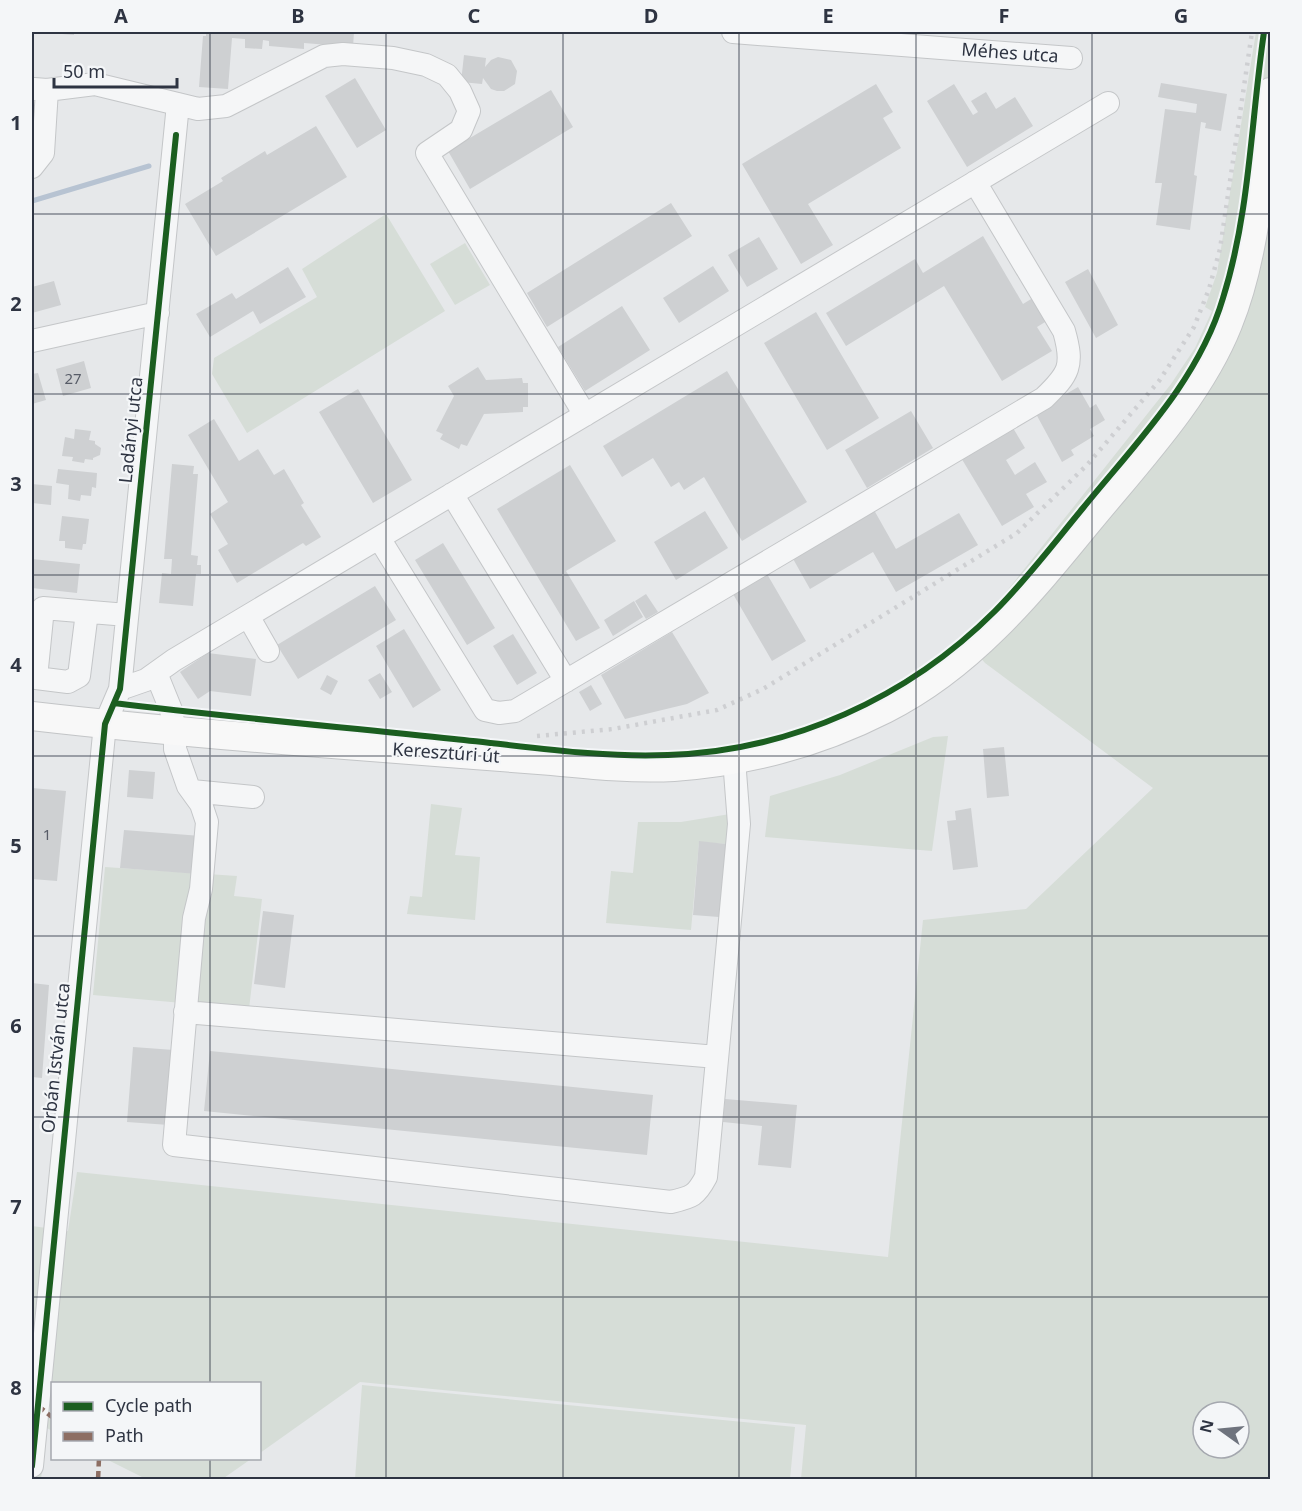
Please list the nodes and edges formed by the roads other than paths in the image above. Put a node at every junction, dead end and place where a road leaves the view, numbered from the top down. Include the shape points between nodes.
1 (733, 32) edge
2 (1071, 58) dead end
3 (39, 90) edge
4 (1270, 92) edge
5 (1108, 103) dead end
6 (178, 104) junction
7 (32, 167) edge
8 (975, 182) junction
9 (158, 313) junction
10 (32, 341) edge
11 (585, 415) junction
12 (452, 494) junction
13 (379, 538) junction
14 (37, 601) edge
15 (87, 612) junction
16 (128, 615) junction
17 (248, 616) junction
18 (268, 651) dead end
19 (156, 673) junction
20 (566, 681) junction
21 (120, 689) junction
22 (32, 716) edge
23 (105, 724) junction
24 (175, 732) junction
25 (734, 759) junction
26 (197, 798) junction
27 (253, 803) dead end
28 (186, 1012) junction
29 (717, 1058) junction
30 (32, 1466) edge

1 - 2 street, Méhes utca
3 - 6 street via 95,84
3 - 7 street via 43,153
4 - 25 main road, Keresztúri út via 1250,245 1241,284 1215,352 1175,415 1013,611 933,680 886,709 828,734
5 - 8 street
6 - 9 street, Ladányi utca
6 - 11 street via 198,109 226,106 324,56 342,54 393,58 426,65 447,75 469,111 461,130 427,153
8 - 11 street
8 - 20 street via 1064,331 1070,367 1062,381 1044,398
9 - 10 street
9 - 16 street, Ladányi utca
11 - 12 street
12 - 13 street
12 - 20 street
13 - 17 street
13 - 20 street via 485,710 515,711
14 - 15 street
14 - 15 street via 36,678 68,682 79,676
15 - 16 street
16 - 21 street, Ladányi utca
17 - 18 street
17 - 19 street
19 - 21 street
19 - 24 street
21 - 23 street, Ladányi utca
22 - 23 main road, Keresztúri út
23 - 24 main road, Keresztúri út
23 - 30 street, Orbán István utca
24 - 25 main road, Keresztúri út via 576,764 676,767
24 - 26 street via 175,749
25 - 29 street via 739,824
26 - 27 street
26 - 28 street via 208,833 194,918
28 - 29 street
28 - 29 street via 174,1145 671,1202 691,1198 706,1177

